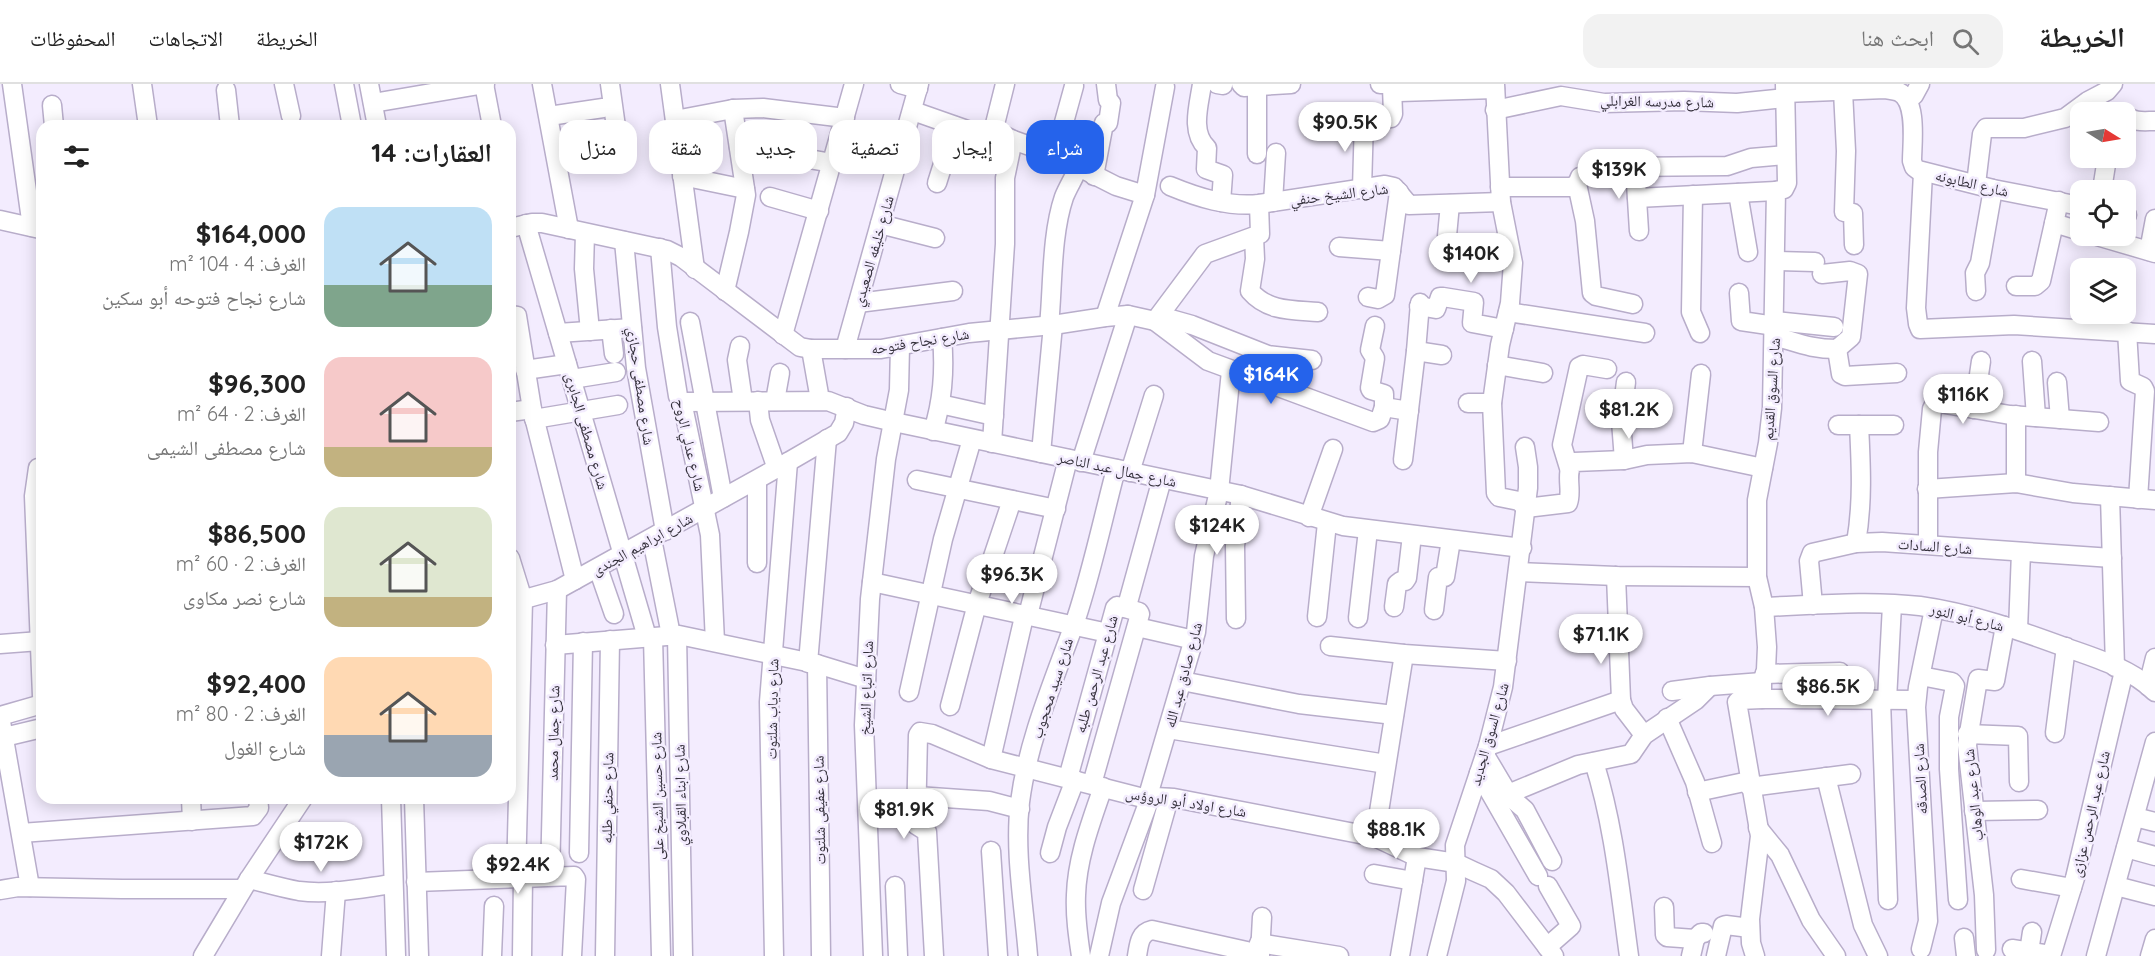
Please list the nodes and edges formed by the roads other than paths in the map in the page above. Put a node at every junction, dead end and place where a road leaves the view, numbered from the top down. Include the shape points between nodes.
1 (12, 84) edge
2 (141, 84) edge
3 (284, 84) edge
4 (344, 84) edge
5 (369, 84) edge
6 (484, 84) edge
7 (542, 84) edge
8 (610, 84) edge
9 (670, 84) edge
10 (854, 84) edge
11 (900, 84) edge
12 (1005, 84) edge
13 (1106, 84) edge
14 (1202, 84) edge
15 (1292, 84) edge
16 (1920, 84) edge
17 (2114, 84) edge
18 (1236, 85) edge
19 (1386, 85) edge
20 (1074, 86) dead end
21 (1495, 86) edge
22 (918, 87) edge
23 (1165, 87) dead end
24 (1454, 87) edge
25 (1414, 88) edge
26 (1851, 88) edge
27 (226, 90) dead end
28 (1557, 91) edge
29 (1684, 92) edge
30 (1785, 92) edge
31 (1597, 93) edge
32 (1638, 93) edge
33 (1908, 100) junction
34 (2121, 102) edge
35 (373, 103) junction
36 (52, 105) dead end
37 (603, 108) dead end
38 (733, 110) junction
39 (1495, 110) junction
40 (913, 111) junction
41 (291, 116) dead end
42 (549, 116) junction
43 (845, 118) joint
44 (1364, 119) junction
45 (53, 120) edge
46 (147, 120) edge
47 (229, 120) edge
48 (351, 120) edge
49 (376, 120) edge
50 (491, 120) edge
51 (615, 120) edge
52 (675, 120) joint
53 (996, 120) edge
54 (1065, 120) edge
55 (2155, 121) edge
56 (735, 122) edge
57 (2136, 122) edge
58 (1104, 123) edge
59 (1325, 123) dead end
60 (1276, 153) dead end
61 (1257, 154) dead end
62 (1786, 154) junction
63 (1635, 167) junction
64 (829, 173) edge
65 (1923, 173) junction
66 (744, 174) edge
67 (1005, 174) edge
68 (1084, 174) edge
69 (1090, 174) edge
70 (682, 176) joint
71 (937, 183) dead end
72 (1577, 184) junction
73 (1170, 186) dead end
74 (1984, 186) junction
75 (746, 189) junction
76 (1362, 189) junction
77 (1776, 191) junction
78 (1399, 192) junction
79 (1737, 193) junction
80 (1145, 195) junction
81 (1501, 195) junction
82 (1693, 195) junction
83 (770, 197) dead end
84 (1637, 198) junction
85 (2059, 201) junction
86 (1221, 202) junction
87 (1266, 203) junction
88 (1450, 204) junction
89 (2070, 204) edge
90 (819, 211) junction
91 (2155, 219) edge
92 (0, 220) edge
93 (36, 222) edge
94 (2054, 223) junction
95 (880, 224) junction
96 (516, 226) edge
97 (36, 228) edge
98 (2070, 228) edge
99 (516, 231) edge
100 (577, 231) junction
101 (1639, 231) dead end
102 (1254, 237) junction
103 (935, 238) dead end
104 (624, 241) junction
105 (1854, 245) dead end
106 (2131, 246) edge
107 (1339, 247) dead end
108 (660, 248) junction
109 (1391, 251) junction
110 (1748, 252) dead end
111 (2152, 252) edge
112 (1445, 257) dead end
113 (1776, 261) junction
114 (695, 269) junction
115 (2016, 285) dead end
116 (725, 291) junction
117 (953, 291) dead end
118 (1976, 291) dead end
119 (1739, 293) dead end
120 (1368, 297) dead end
121 (858, 303) junction
122 (1633, 304) dead end
123 (1318, 312) dead end
124 (1128, 315) junction
125 (1105, 317) junction
126 (1157, 319) junction
127 (1506, 321) junction
128 (690, 322) dead end
129 (1051, 326) junction
130 (1375, 326) dead end
131 (1775, 327) junction
132 (1834, 327) dead end
133 (633, 328) junction
134 (611, 329) junction
135 (1000, 330) junction
136 (590, 331) junction
137 (2127, 331) junction
138 (558, 333) junction
139 (1645, 333) dead end
140 (1700, 333) dead end
141 (2155, 334) edge
142 (783, 335) junction
143 (942, 338) junction
144 (516, 340) edge
145 (740, 346) dead end
146 (900, 346) junction
147 (811, 349) junction
148 (845, 349) junction
149 (1838, 349) junction
150 (1416, 351) junction
151 (1442, 355) dead end
152 (1312, 360) dead end
153 (1981, 361) dead end
154 (2032, 361) dead end
155 (519, 365) edge
156 (1497, 365) junction
157 (1607, 369) dead end
158 (1231, 371) junction
159 (569, 372) junction
160 (780, 373) dead end
161 (1543, 373) dead end
162 (1897, 373) dead end
163 (1701, 374) dead end
164 (1626, 382) dead end
165 (2057, 382) dead end
166 (1154, 395) dead end
167 (820, 400) junction
168 (758, 401) junction
169 (682, 402) junction
170 (705, 402) junction
171 (1468, 403) dead end
172 (1492, 403) junction
173 (940, 404) junction
174 (618, 405) dead end
175 (847, 407) junction
176 (1384, 407) junction
177 (1974, 409) junction
178 (581, 411) junction
179 (1409, 411) junction
180 (516, 413) edge
181 (533, 414) junction
182 (994, 416) junction
183 (2016, 416) junction
184 (2036, 417) junction
185 (2060, 419) junction
186 (894, 422) junction
187 (2099, 422) dead end
188 (1838, 425) dead end
189 (1858, 425) junction
190 (1894, 425) dead end
191 (933, 431) junction
192 (827, 439) junction
193 (972, 439) junction
194 (992, 443) junction
195 (1525, 447) dead end
196 (1333, 449) dead end
197 (1041, 453) junction
198 (1692, 453) junction
199 (1074, 460) junction
200 (1403, 460) dead end
201 (1624, 460) junction
202 (782, 465) junction
203 (1569, 468) junction
204 (1763, 468) junction
205 (1123, 471) junction
206 (1162, 479) junction
207 (757, 480) junction
208 (917, 480) dead end
209 (36, 482) edge
210 (2016, 483) junction
211 (958, 489) junction
212 (1927, 489) junction
213 (1219, 491) junction
214 (1241, 495) junction
215 (2110, 496) junction
216 (723, 498) junction
217 (2147, 499) edge
218 (1012, 500) junction
219 (1526, 508) junction
220 (1056, 509) junction
221 (704, 510) junction
222 (1309, 517) junction
223 (1327, 523) junction
224 (1368, 530) junction
225 (659, 535) junction
226 (1412, 535) junction
227 (1451, 540) junction
228 (1856, 543) junction
229 (36, 544) edge
230 (1928, 544) junction
231 (1522, 548) junction
232 (2021, 552) junction
233 (623, 554) junction
234 (2112, 558) junction
235 (757, 563) dead end
236 (598, 568) junction
237 (1518, 572) junction
238 (1616, 576) junction
239 (1757, 577) junction
240 (575, 580) junction
241 (872, 582) junction
242 (557, 590) junction
243 (931, 595) junction
244 (517, 601) edge
245 (977, 604) junction
246 (1813, 605) junction
247 (1892, 605) junction
248 (1394, 607) dead end
249 (1764, 607) junction
250 (1125, 608) junction
251 (1934, 609) junction
252 (1434, 610) dead end
253 (614, 614) dead end
254 (1028, 615) junction
255 (1317, 617) dead end
256 (1359, 618) dead end
257 (1236, 619) dead end
258 (1073, 625) junction
259 (1137, 627) junction
260 (2011, 628) junction
261 (1108, 633) junction
262 (662, 636) junction
263 (36, 640) edge
264 (610, 640) junction
265 (1194, 640) junction
266 (584, 642) junction
267 (715, 642) junction
268 (0, 644) edge
269 (555, 645) junction
270 (1330, 646) dead end
271 (2066, 647) junction
272 (1404, 654) junction
273 (773, 655) junction
274 (2155, 658) edge
275 (1507, 661) junction
276 (812, 663) junction
277 (2120, 669) junction
278 (1840, 672) dead end
279 (1921, 676) junction
280 (866, 679) junction
281 (1182, 681) junction
282 (1763, 685) junction
283 (1710, 686) junction
284 (2151, 689) edge
285 (1672, 691) dead end
286 (909, 692) dead end
287 (1621, 700) junction
288 (1884, 700) junction
289 (1916, 700) junction
290 (36, 706) edge
291 (950, 706) dead end
292 (1394, 715) junction
293 (0, 716) edge
294 (1667, 718) junction
295 (1168, 729) junction
296 (36, 730) edge
297 (2055, 733) dead end
298 (1967, 734) junction
299 (1644, 735) junction
300 (2, 738) edge
301 (2155, 742) edge
302 (1487, 750) junction
303 (991, 759) junction
304 (1594, 762) junction
305 (1386, 764) junction
306 (1027, 768) junction
307 (1479, 773) junction
308 (1851, 774) dead end
309 (1826, 777) junction
310 (1084, 782) junction
311 (2019, 782) dead end
312 (1749, 784) junction
313 (1697, 792) junction
314 (1508, 794) junction
315 (917, 796) junction
316 (1170, 798) junction
317 (2148, 798) edge
318 (1148, 799) junction
319 (191, 804) edge
320 (259, 804) edge
321 (299, 804) edge
322 (391, 804) edge
323 (414, 804) edge
324 (1020, 809) junction
325 (2038, 810) dead end
326 (1974, 811) junction
327 (2134, 817) junction
328 (192, 821) junction
329 (2155, 822) edge
330 (1758, 828) junction
331 (21, 833) junction
332 (1375, 837) junction
333 (1712, 843) dead end
334 (2126, 848) junction
335 (991, 851) dead end
336 (579, 853) dead end
337 (1050, 853) dead end
338 (2155, 856) edge
339 (1417, 857) junction
340 (1552, 861) dead end
341 (1456, 864) junction
342 (1374, 874) dead end
343 (550, 876) junction
344 (520, 877) junction
345 (2021, 879) dead end
346 (1413, 881) junction
347 (416, 882) junction
348 (246, 884) junction
349 (393, 884) junction
350 (895, 886) dead end
351 (2116, 886) junction
352 (30, 887) junction
353 (2072, 888) junction
354 (0, 890) edge
355 (1143, 890) dead end
356 (336, 891) junction
357 (2155, 896) edge
358 (1888, 900) dead end
359 (1958, 900) dead end
360 (494, 906) dead end
361 (1664, 907) dead end
362 (1262, 917) dead end
363 (417, 919) junction
364 (395, 920) junction
365 (1750, 928) junction
366 (2032, 932) dead end
367 (1721, 934) junction
368 (2155, 939) edge
369 (1191, 948) edge
370 (1693, 948) edge
371 (1921, 949) dead end
372 (1986, 950) dead end
373 (1260, 951) edge
374 (1550, 953) edge
375 (203, 956) edge
376 (331, 956) edge
377 (396, 956) edge
378 (418, 956) edge
379 (492, 956) edge
380 (522, 956) edge
381 (572, 956) edge
382 (605, 956) edge
383 (661, 956) edge
384 (683, 956) edge
385 (774, 956) edge
386 (821, 956) edge
387 (873, 956) edge
388 (898, 956) edge
389 (934, 956) edge
390 (998, 956) edge
391 (1028, 956) edge
392 (1081, 956) edge
393 (1099, 956) edge
394 (1137, 956) edge
395 (1339, 956) edge
396 (1400, 956) edge
397 (1437, 956) edge
398 (1629, 956) edge
399 (1716, 956) edge
400 (1755, 956) edge
401 (1836, 956) edge
402 (1878, 956) edge
403 (2051, 956) edge
404 (2096, 956) edge
405 (2150, 956) edge

1 - 93 street
2 - 46 street
3 - 41 street
4 - 48 street
5 - 35 street
6 - 35 street
6 - 50 street
7 - 42 street
8 - 51 street
9 - 52 street
10 - 43 street
11 - 22 street
12 - 53 street
13 - 58 street via 1111,103 1108,123
14 - 86 street via 1197,129 1199,140 1207,148 1206,169 1223,175
15 - 18 street
16 - 33 street
17 - 34 street
17 - 74 street via 2065,118 2024,128 1986,128 1982,134
18 - 61 street
19 - 25 street via 1399,92
19 - 44 street via 1392,116 1386,120
20 - 54 street
21 - 24 street
21 - 39 street
22 - 40 street, شارع خليفه الصعيدي
23 - 80 street
24 - 25 street
26 - 30 street
26 - 33 street via 1894,90
26 - 105 street via 1844,212 1853,213
27 - 47 street
28 - 31 street, شارع مدرسه الغرابلي via 1571,96
28 - 39 street, شارع مدرسه الغرابلي
29 - 30 street, شارع مدرسه الغرابلي via 1737,103
29 - 32 street, شارع مدرسه الغرابلي
30 - 62 street, شارع السوق القديم
31 - 32 street, شارع مدرسه الغرابلي
33 - 65 street, شارع الطابونه via 1912,115 1912,161
35 - 49 street
36 - 45 street
37 - 42 street
38 - 43 street via 763,108
38 - 52 street
38 - 56 street
39 - 81 street
40 - 71 street via 962,128
40 - 95 street, شارع خليفه الصعيدي
42 - 100 street
44 - 59 street
44 - 76 street
55 - 57 street
60 - 87 street
62 - 63 street via 1751,158 1727,166
62 - 77 street, شارع السوق القديم via 1787,183 1784,189
63 - 72 street via 1580,177
63 - 84 street
64 - 90 street
65 - 74 street, شارع الطابونه
65 - 137 street via 1918,327 1926,330 2014,325
66 - 75 street
67 - 135 street
68 - 129 street via 1065,196 1060,216
69 - 80 street
70 - 75 street
70 - 114 street
72 - 81 street, شارع الشيخ حنفي
72 - 122 street via 1592,293
73 - 86 street, شارع الشيخ حنفي
74 - 85 street, شارع الطابونه
74 - 118 street
75 - 116 street
76 - 78 street, شارع الشيخ حنفي via 1392,186
76 - 87 street, شارع الشيخ حنفي
77 - 79 street
77 - 113 street, شارع السوق القديم
78 - 88 street, شارع الشيخ حنفي via 1409,205
78 - 109 street
79 - 82 street
79 - 110 street
80 - 125 street
81 - 88 street, شارع الشيخ حنفي
81 - 127 street via 1513,263
82 - 84 street
82 - 140 street via 1691,312
83 - 90 street
84 - 101 street
85 - 89 street, شارع الطابونه
85 - 94 street
86 - 87 street, شارع الشيخ حنفي
87 - 102 street via 1260,233
88 - 112 street
90 - 142 street
91 - 111 street
92 - 97 street
94 - 98 street
94 - 115 street via 2041,281 2035,286
95 - 103 street
95 - 121 street, شارع خليفه الصعيدي
96 - 100 street, شارع نجاح فتوحه via 542,223
99 - 138 street, شارع مصطفى الجابرى
100 - 104 street, شارع نجاح فتوحه
100 - 136 street
102 - 123 street via 1250,291 1254,296 1271,308
102 - 126 street via 1205,254
104 - 108 street, شارع نجاح فتوحه
104 - 133 street, شارع مصطفى حجازي
106 - 111 street
107 - 109 street
108 - 114 street, شارع نجاح فتوحه
108 - 169 street, شارع عدلي الروح via 667,327
109 - 120 street via 1385,295
113 - 131 street, شارع السوق القديم
113 - 149 street via 1857,274 1852,334
114 - 116 street, شارع نجاح فتوحه
116 - 142 street, شارع نجاح فتوحه
117 - 121 street
119 - 131 street via 1741,321
121 - 148 street, شارع خليفه الصعيدي
124 - 125 street, شارع نجاح فتوحه
124 - 126 street, شارع نجاح فتوحه
124 - 199 street
125 - 129 street, شارع نجاح فتوحه
126 - 152 street, شارع نجاح فتوحه via 1192,326 1268,355
126 - 158 street via 1200,356
127 - 139 street
127 - 150 street via 1472,323 1474,302 1440,297 1436,309 1420,305
127 - 156 street
128 - 170 street
129 - 135 street, شارع نجاح فتوحه
129 - 197 street
130 - 176 street via 1370,350 1375,358 1370,388 1384,394
131 - 132 street
131 - 149 street via 1804,347
131 - 204 street, شارع السوق القديم via 1772,408
133 - 134 street
133 - 225 street, شارع مصطفى حجازي
134 - 136 street
134 - 159 street via 615,363
135 - 143 street, شارع نجاح فتوحه
135 - 182 street
136 - 138 street
137 - 141 street
137 - 217 street via 2130,381 2145,391
138 - 159 street, شارع مصطفى الجابرى
142 - 147 street, شارع نجاح فتوحه via 796,345
143 - 146 street, شارع نجاح فتوحه
143 - 173 street via 944,382
144 - 155 street
145 - 168 street via 737,360
146 - 148 street, شارع نجاح فتوحه
146 - 186 street, شارع اتباع الشيخ
147 - 148 street, شارع نجاح فتوحه
147 - 167 street
149 - 162 street via 1841,374 1845,376
150 - 151 street
150 - 179 street
153 - 177 street
154 - 184 street
155 - 159 street
155 - 181 street
156 - 161 street
156 - 172 street
157 - 203 street via 1583,365 1578,369 1562,445
158 - 176 street via 1373,422 1379,421
158 - 213 street, شارع صادق عبد الله
159 - 178 street, شارع مصطفى الجابرى
160 - 168 street
163 - 198 street
164 - 201 street via 1621,421
165 - 185 street
166 - 205 street, شارع سيد محجوب
167 - 168 street, شارع جمال عبد الناصر
167 - 175 street, شارع جمال عبد الناصر
168 - 170 street, شارع جمال عبد الناصر
168 - 202 street via 760,420
169 - 170 street, شارع جمال عبد الناصر
169 - 221 street, شارع عدلي الروح
170 - 216 street
171 - 172 street
172 - 219 street via 1496,493 1519,501
173 - 182 street
173 - 191 street
174 - 178 street
175 - 186 street, شارع جمال عبد الناصر
175 - 192 street, شارع ابراهيم الجندى via 843,426
176 - 179 street
177 - 183 street
177 - 212 street via 1940,403 1933,406
178 - 181 street
178 - 233 street, شارع مصطفى الجابرى
179 - 200 street
180 - 181 street
181 - 240 street
182 - 194 street
183 - 184 street
183 - 210 street
184 - 185 street
185 - 187 street
186 - 191 street, شارع جمال عبد الناصر
186 - 241 street, شارع اتباع الشيخ
188 - 189 street
189 - 190 street
189 - 228 street via 1862,483
191 - 193 street, شارع جمال عبد الناصر
192 - 202 street, شارع ابراهيم الجندى
192 - 276 street, شارع عفيفى شلتوت
193 - 194 street, شارع جمال عبد الناصر
193 - 211 street
194 - 197 street, شارع جمال عبد الناصر
195 - 219 street, شارع السوق الجديد
196 - 222 street
197 - 199 street, شارع جمال عبد الناصر
198 - 201 street
198 - 204 street
199 - 205 street, شارع جمال عبد الناصر
199 - 220 street
201 - 203 street via 1574,462
202 - 207 street, شارع ابراهيم الجندى
202 - 273 street, شارع دياب شلتوت
203 - 219 street via 1568,502
204 - 239 street, شارع السوق القديم via 1757,500
205 - 206 street, شارع جمال عبد الناصر
205 - 258 street, شارع سيد محجوب
206 - 213 street, شارع جمال عبد الناصر
206 - 250 street, شارع عبد الرحمن طلبه
207 - 216 street, شارع ابراهيم الجندى
207 - 235 street
208 - 211 street
209 - 229 street
210 - 212 street
210 - 215 street
211 - 218 street
211 - 243 street
212 - 230 street
213 - 214 street, شارع جمال عبد الناصر
213 - 265 street, شارع صادق عبد الله via 1203,562
214 - 222 street, شارع جمال عبد الناصر
214 - 257 street via 1235,546
215 - 217 street
215 - 234 street, شارع عبد الرحمن عزازى
216 - 221 street, شارع ابراهيم الجندى
218 - 220 street
218 - 245 street
219 - 231 street, شارع السوق الجديد
220 - 254 street
221 - 225 street, شارع ابراهيم الجندى
221 - 267 street, شارع عدلي الروح via 710,535
222 - 223 street, شارع جمال عبد الناصر
223 - 224 street, شارع جمال عبد الناصر
223 - 255 street
224 - 226 street, شارع جمال عبد الناصر
224 - 256 street
225 - 233 street, شارع ابراهيم الجندى
225 - 262 street, شارع مصطفى حجازي
226 - 227 street, شارع جمال عبد الناصر
226 - 248 street via 1407,578 1397,584
227 - 231 street, شارع جمال عبد الناصر
227 - 252 street via 1445,577 1438,577
228 - 230 street, شارع السادات
228 - 246 street, شارع السادات via 1812,554 1809,561
230 - 232 street, شارع السادات
231 - 237 street, شارع السوق الجديد
232 - 234 street, شارع السادات
232 - 260 street
233 - 236 street, شارع ابراهيم الجندى
233 - 262 street, شارع مصطفى الجابرى
234 - 277 street, شارع عبد الرحمن عزازى
236 - 240 street, شارع ابراهيم الجندى
236 - 253 street
237 - 238 street
237 - 275 street, شارع السوق الجديد
238 - 239 street
238 - 287 street
239 - 249 street, شارع السوق القديم
240 - 242 street, شارع ابراهيم الجندى
241 - 243 street
241 - 280 street, شارع اتباع الشيخ
242 - 244 street, شارع ابراهيم الجندى
242 - 269 street, شارع جمال محمد
243 - 245 street
243 - 286 street
244 - 344 street
245 - 254 street
245 - 291 street
246 - 247 street, شارع أبو النور
246 - 249 street, شارع أبو النور
247 - 251 street, شارع أبو النور
247 - 288 street
249 - 282 street, شارع السوق القديم via 1767,647
250 - 259 street via 1140,612
250 - 261 street, شارع عبد الرحمن طلبه via 1115,608
251 - 260 street, شارع أبو النور
251 - 279 street, شارع الصدقه
254 - 258 street
254 - 303 street via 1023,621
258 - 261 street
258 - 306 street, شارع سيد محجوب
259 - 265 street
259 - 310 street
260 - 271 street, شارع أبو النور
260 - 298 street, شارع عبد الوهاب via 1995,681 1978,679
261 - 310 street, شارع عبد الرحمن طلبه
262 - 264 street
262 - 267 street
262 - 383 street, شارع حسين الشيخ على
262 - 384 street, شارع ابناء القبلاوي
263 - 268 street
264 - 266 street
264 - 382 street, شارع حنفي طلبه
265 - 281 street, شارع صادق عبد الله
266 - 269 street
266 - 336 street
267 - 273 street
269 - 343 street, شارع جمال محمد
270 - 272 street
271 - 277 street, شارع أبو النور
271 - 297 street
272 - 275 street
272 - 292 street
273 - 276 street
273 - 385 street, شارع دياب شلتوت via 769,702
274 - 284 street
275 - 302 street, شارع السوق الجديد
276 - 280 street
276 - 386 street, شارع عفيفى شلتوت
277 - 284 street, شارع أبو النور
277 - 353 street, شارع عبد الرحمن عزازى via 2074,851
278 - 282 street
279 - 289 street, شارع الصدقه
279 - 359 street via 1955,686 1948,717
280 - 387 street, شارع اتباع الشيخ via 864,725
281 - 292 street via 1299,704
281 - 295 street, شارع صادق عبد الله
282 - 283 street
282 - 288 street
282 - 312 street via 1736,704
283 - 285 street
283 - 294 street
287 - 299 street
287 - 302 street
288 - 289 street
288 - 358 street
289 - 371 street, شارع الصدقه via 1928,921
290 - 293 street
292 - 305 street
293 - 300 street
294 - 299 street
294 - 313 street
295 - 305 street
295 - 318 street, شارع صادق عبد الله
296 - 300 street
298 - 311 street via 2018,736
298 - 326 street, شارع عبد الوهاب
299 - 304 street via 1631,754
300 - 331 street
301 - 317 street
302 - 307 street, شارع السوق الجديد
302 - 314 street
303 - 306 street, شارع اولاد أبو الروؤس
303 - 315 street, شارع اولاد أبو الروؤس via 920,732
304 - 314 street
304 - 398 street via 1606,799
305 - 332 street
306 - 310 street, شارع اولاد أبو الروؤس
306 - 324 street, شارع سيد محجوب
307 - 341 street, شارع السوق الجديد via 1455,845
307 - 374 street via 1571,926
308 - 309 street
309 - 312 street
309 - 402 street via 1863,926
310 - 318 street, شارع اولاد أبو الروؤس
310 - 337 street via 1057,827
310 - 392 street via 1086,836 1077,875 1076,915
312 - 313 street
312 - 330 street
313 - 333 street
314 - 340 street via 1525,810
315 - 324 street via 989,801
315 - 389 street via 916,826 927,832
316 - 318 street, شارع اولاد أبو الروؤس
316 - 332 street, شارع اولاد أبو الروؤس
316 - 355 street
317 - 327 street
318 - 393 street, شارع صادق عبد الله via 1111,903
319 - 328 street
320 - 328 street via 253,816
321 - 348 street
322 - 349 street
323 - 347 street
324 - 391 street, شارع سيد محجوب via 1018,843
325 - 326 street
326 - 372 street, شارع عبد الوهاب
327 - 329 street
327 - 334 street
328 - 331 street
330 - 365 street
330 - 401 street via 1780,855 1811,920
331 - 352 street
332 - 339 street, شارع اولاد أبو الروؤس
334 - 338 street
334 - 351 street
335 - 390 street
339 - 341 street, شارع اولاد أبو الروؤس
339 - 346 street
341 - 374 street, شارع اولاد أبو الروؤس via 1491,879 1506,893
341 - 397 street, شارع السوق الجديد via 1456,881
342 - 346 street
343 - 344 street
343 - 381 street via 572,875 576,879
344 - 347 street
344 - 380 street
345 - 353 street
346 - 396 street
347 - 363 street
348 - 352 street
348 - 356 street
348 - 375 street
349 - 356 street
349 - 364 street
350 - 388 street
351 - 357 street
351 - 404 street
352 - 354 street
353 - 403 street, شارع عبد الرحمن عزازى
356 - 376 street
360 - 379 street
361 - 370 street via 1665,935
362 - 373 street
363 - 364 street
363 - 378 street
364 - 377 street
365 - 367 street via 1726,925
365 - 400 street
366 - 403 street via 2021,951
367 - 370 street via 1701,933
367 - 399 street
368 - 405 street
369 - 373 street
369 - 394 street via 1149,931 1141,937
373 - 395 street

